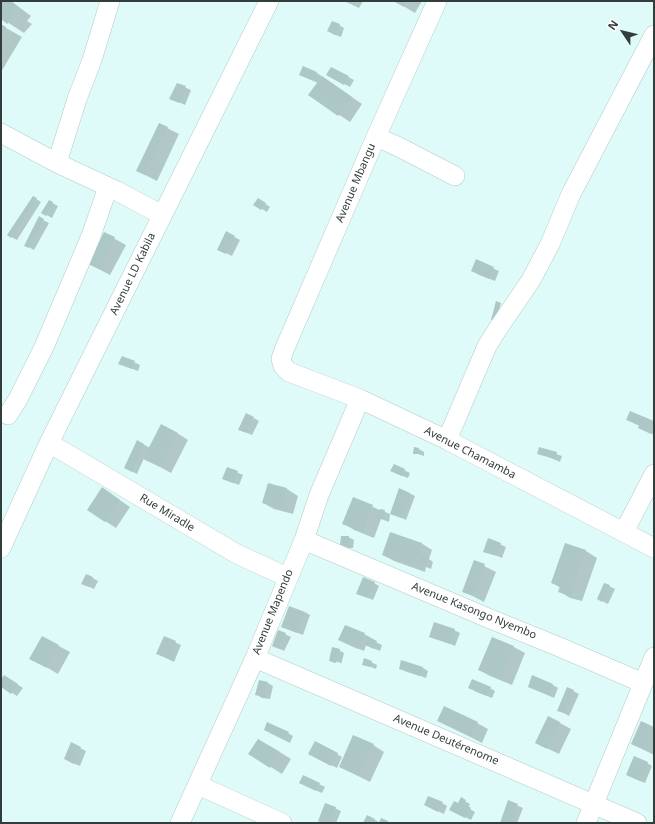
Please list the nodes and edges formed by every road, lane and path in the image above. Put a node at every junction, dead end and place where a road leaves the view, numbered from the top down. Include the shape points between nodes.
1 (110, 1) edge
2 (269, 1) edge
3 (438, 1) edge
4 (654, 35) edge
5 (1, 133) edge
6 (376, 137) junction
7 (56, 163) junction
8 (455, 176) dead end
9 (108, 187) junction
10 (162, 215) junction
11 (283, 366) joint
12 (360, 399) junction
13 (8, 415) dead end
14 (447, 440) junction
15 (49, 443) junction
16 (654, 474) edge
17 (624, 532) junction
18 (304, 540) junction
19 (1, 548) edge
20 (654, 548) edge
21 (287, 577) junction
22 (255, 658) junction
23 (650, 669) edge
24 (198, 785) junction
25 (594, 804) junction
26 (180, 823) edge
27 (282, 823) edge
28 (586, 823) edge
29 (637, 823) edge

1 - 7 street
2 - 10 street, Avenue LD Kabila
3 - 6 street, Avenue Mbangu
4 - 14 street via 571,194 532,280 488,346
5 - 7 street
6 - 8 street
6 - 11 street, Avenue Mbangu via 284,350 281,359
7 - 9 street
9 - 10 street
9 - 13 street via 91,236 44,347
10 - 15 street, Avenue LD Kabila
11 - 12 street, Avenue Chamamba via 289,372
12 - 14 street, Avenue Chamamba
12 - 18 street, Avenue Mapendo via 319,495
14 - 17 street, Avenue Chamamba
15 - 19 street, Avenue LD Kabila
15 - 21 street, Rue Miradle via 237,554
16 - 17 street
17 - 20 street, Avenue Chamamba
18 - 21 street, Avenue Mapendo
18 - 23 street, Avenue Kasongo Nyembo via 557,646
21 - 22 street, Avenue Mapendo
22 - 24 street, Avenue Mapendo
22 - 25 street, Avenue Deutérenome
23 - 25 street
24 - 26 street, Avenue Mapendo
24 - 27 street
25 - 28 street
25 - 29 street, Avenue Deutérenome

